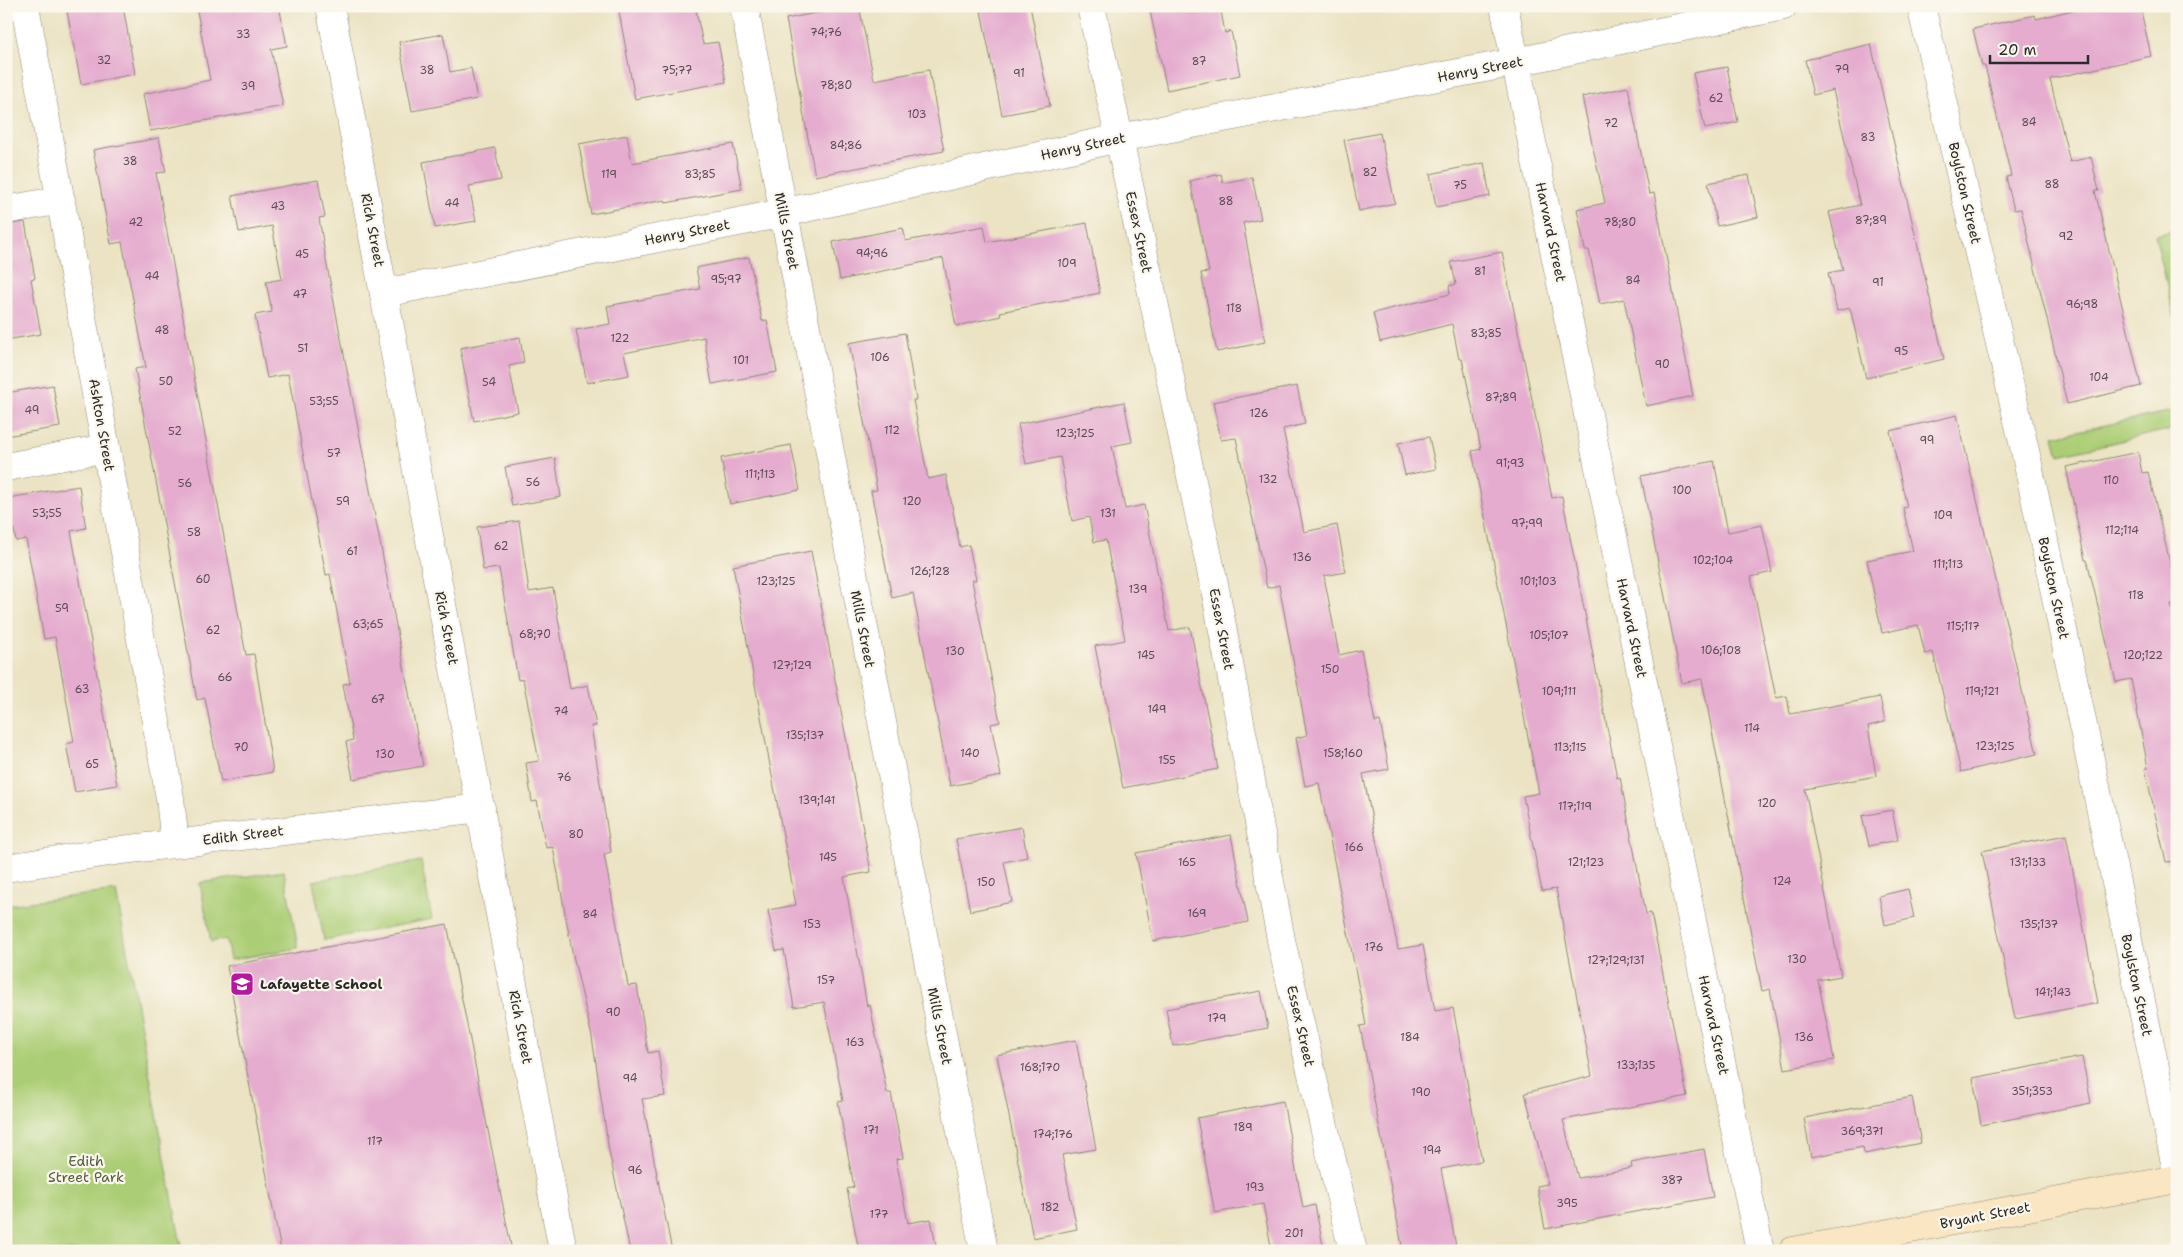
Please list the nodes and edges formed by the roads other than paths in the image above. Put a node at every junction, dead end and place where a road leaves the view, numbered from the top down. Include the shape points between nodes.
1 (25, 6) edge
2 (330, 6) edge
3 (744, 6) edge
4 (1091, 6) edge
5 (1504, 6) edge
6 (1783, 6) edge
7 (1921, 6) edge
8 (1516, 62) junction
9 (1119, 138) junction
10 (61, 200) junction
11 (6, 210) edge
12 (783, 213) junction
13 (384, 293) junction
14 (106, 448) junction
15 (6, 468) edge
16 (481, 808) junction
17 (175, 844) junction
18 (6, 868) edge
19 (2177, 1172) edge
20 (2177, 1179) edge
21 (563, 1251) edge
22 (984, 1251) edge
23 (1353, 1251) edge
24 (1760, 1251) edge
25 (1793, 1251) edge

1 - 10 street, Ashton Street
2 - 13 street, Rich Street
3 - 12 street, Mills Street
4 - 9 street, Essex Street
5 - 8 street, Harvard Street
6 - 8 street, Henry Street
7 - 19 street, Boylston Street via 2028,464
8 - 9 street, Henry Street
8 - 24 street, Harvard Street
9 - 12 street, Henry Street
9 - 23 street, Essex Street via 1216,594 1282,944
10 - 11 street
10 - 14 street, Ashton Street
12 - 13 street, Henry Street
12 - 22 street, Mills Street
13 - 16 street, Rich Street
14 - 15 street
14 - 17 street, Ashton Street via 170,798
16 - 17 street, Edith Street
16 - 21 street, Rich Street
17 - 18 street, Edith Street
20 - 25 main road, Bryant Street

